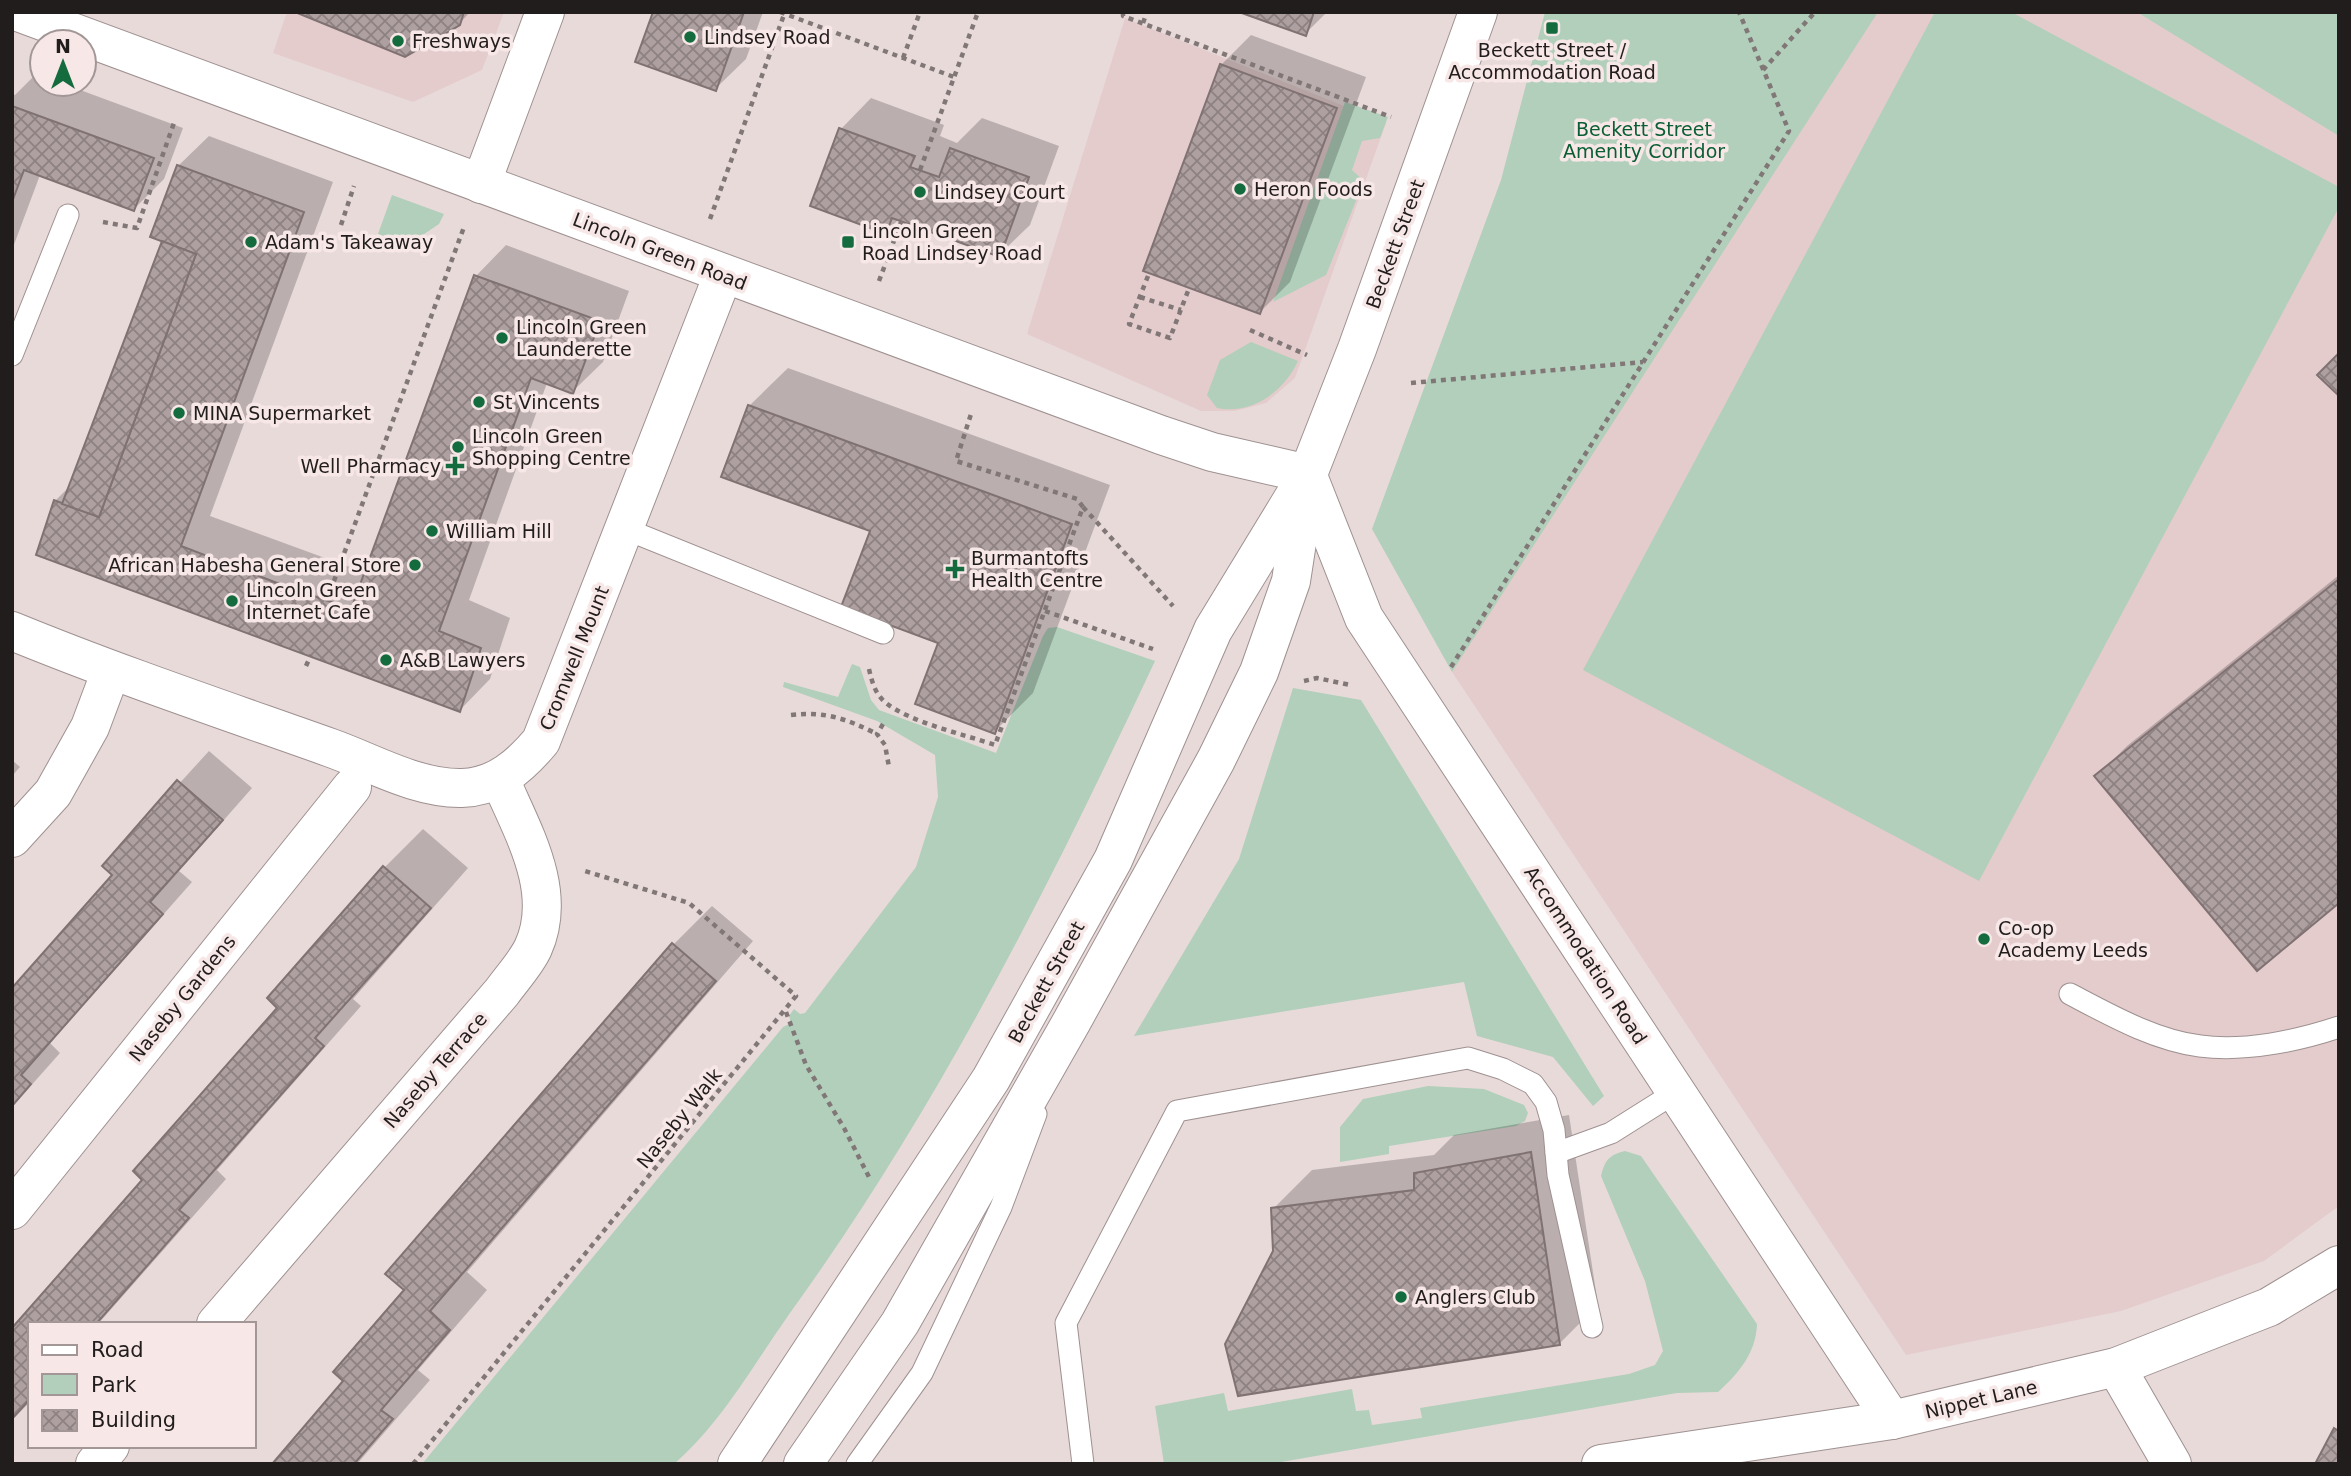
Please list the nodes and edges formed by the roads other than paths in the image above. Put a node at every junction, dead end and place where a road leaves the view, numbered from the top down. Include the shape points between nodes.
1 (18, 12) edge
2 (545, 12) edge
3 (1478, 12) edge
4 (481, 184) junction
5 (68, 215) road end
6 (723, 275) junction
7 (12, 355) edge
8 (1308, 474) junction
9 (623, 528) junction
10 (12, 631) edge
11 (883, 633) road end
12 (111, 671) junction
13 (500, 779) junction
14 (352, 787) dead end
15 (12, 838) edge
16 (2070, 994) dead end
17 (1072, 1021) junction
18 (2339, 1027) edge
19 (1676, 1092) junction
20 (1556, 1153) junction
21 (12, 1210) edge
22 (2339, 1265) edge
23 (218, 1322) edge
24 (1592, 1327) dead end
25 (2116, 1367) junction
26 (1892, 1420) junction
27 (108, 1448) edge
28 (95, 1464) edge
29 (737, 1464) edge
30 (803, 1464) edge
31 (857, 1464) edge
32 (1083, 1464) edge
33 (1601, 1464) edge
34 (2172, 1464) edge

1 - 4 street, Lincoln Green Road
2 - 4 street
3 - 8 street, Beckett Street
4 - 6 street, Lincoln Green Road
5 - 7 lane
6 - 8 street, Lincoln Green Road via 1197,448
6 - 9 street, Cromwell Mount
8 - 17 street, Beckett Street via 1291,581 1259,672 1199,792
8 - 19 street, Accommodation Road via 1364,618
8 - 29 street, Beckett Street via 1213,630 1113,860 1054,971 991,1079
9 - 11 lane
9 - 13 street, Cromwell Mount via 541,741 522,765
10 - 12 street, Cromwell Mount
12 - 13 street, Cromwell Mount via 415,781 463,788
12 - 15 street via 90,727 53,793
13 - 23 street, Naseby Terrace via 535,860 545,906 533,948 502,992
14 - 21 street, Naseby Gardens
16 - 18 lane via 2137,1028 2200,1046 2256,1045
17 - 30 street, Beckett Street via 900,1323
17 - 31 lane, Beckett Street via 1000,1207 922,1373
19 - 20 lane via 1611,1133
19 - 26 street, Accommodation Road
20 - 24 lane
20 - 32 lane via 1546,1102 1533,1084 1468,1058 1177,1111 1066,1323
22 - 25 street, Nippet Lane via 2269,1307
25 - 26 street, Nippet Lane
25 - 34 street
26 - 33 street, Nippet Lane
27 - 28 street

